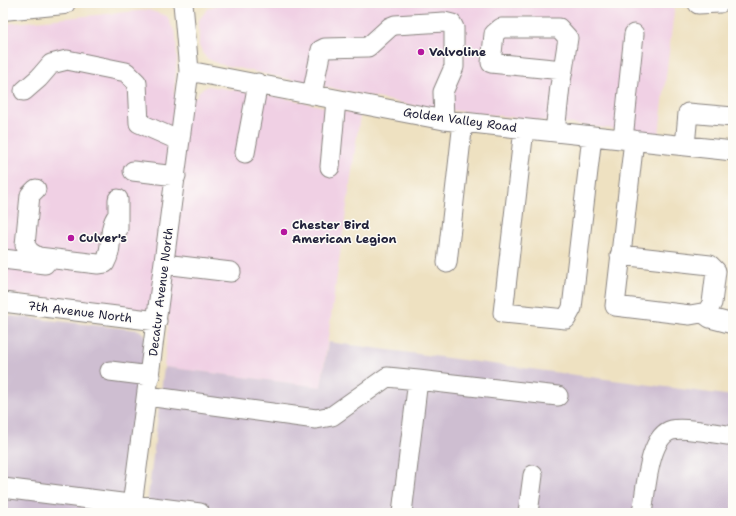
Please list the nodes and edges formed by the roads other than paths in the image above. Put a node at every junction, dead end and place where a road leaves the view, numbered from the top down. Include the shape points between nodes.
1 (64, 3) edge
2 (183, 3) edge
3 (720, 3) edge
4 (698, 4) dead end
5 (3, 9) edge
6 (634, 34) dead end
7 (563, 70) dead end
8 (189, 71) junction
9 (258, 83) junction
10 (24, 91) dead end
11 (312, 95) junction
12 (336, 100) junction
13 (733, 117) edge
14 (444, 120) junction
15 (463, 122) junction
16 (524, 129) junction
17 (555, 132) junction
18 (592, 136) junction
19 (628, 140) junction
20 (180, 141) junction
21 (684, 146) junction
22 (733, 151) edge
23 (245, 153) dead end
24 (330, 167) dead end
25 (133, 171) dead end
26 (176, 176) junction
27 (36, 189) dead end
28 (620, 255) junction
29 (3, 259) edge
30 (447, 263) dead end
31 (164, 264) junction
32 (231, 272) dead end
33 (3, 302) edge
34 (703, 313) junction
35 (157, 321) junction
36 (733, 324) edge
37 (110, 371) dead end
38 (150, 376) junction
39 (418, 380) junction
40 (147, 396) junction
41 (558, 396) dead end
42 (733, 436) edge
43 (533, 475) dead end
44 (3, 488) edge
45 (132, 509) edge
46 (200, 513) edge
47 (402, 513) edge
48 (528, 513) edge
49 (642, 513) edge

1 - 5 highway
2 - 8 street, Decatur Avenue North
3 - 4 street
6 - 19 street
7 - 17 street
8 - 9 street, Golden Valley Road
8 - 20 street, Decatur Avenue North
9 - 11 street, Golden Valley Road
9 - 23 street
10 - 20 street via 40,78 51,64 68,60 126,72 137,83 139,123
11 - 12 street, Golden Valley Road
11 - 14 street via 321,50 368,47 395,25 444,22 452,24 454,28 454,67 443,92
12 - 14 street, Golden Valley Road
12 - 24 street
13 - 21 street via 688,113
14 - 15 street, Golden Valley Road
15 - 16 street, Golden Valley Road
15 - 30 street
16 - 17 street, Golden Valley Road
16 - 18 street via 504,313 566,319 572,308
17 - 18 street, Golden Valley Road
18 - 19 street, Golden Valley Road
19 - 21 street, Golden Valley Road
19 - 28 street
20 - 26 street, Decatur Avenue North
21 - 22 street, Golden Valley Road
25 - 26 street
26 - 31 street, Decatur Avenue North
27 - 29 street via 30,196 24,245 30,252 38,257 105,263 109,256 117,208 119,223 115,259 104,269
28 - 34 street via 615,306 690,315
28 - 34 street via 710,265 716,271 712,303 707,312
31 - 32 street
31 - 35 street, Decatur Avenue North
33 - 35 street, 7th Avenue North
34 - 36 street via 710,318
35 - 38 street, Decatur Avenue North
37 - 38 street
38 - 40 street, Decatur Avenue North
39 - 40 street via 387,377 332,416 316,419
39 - 41 street
39 - 47 street
40 - 45 street, Decatur Avenue North
42 - 49 street via 672,430 661,435 652,455
43 - 48 street
44 - 45 street
45 - 46 street

